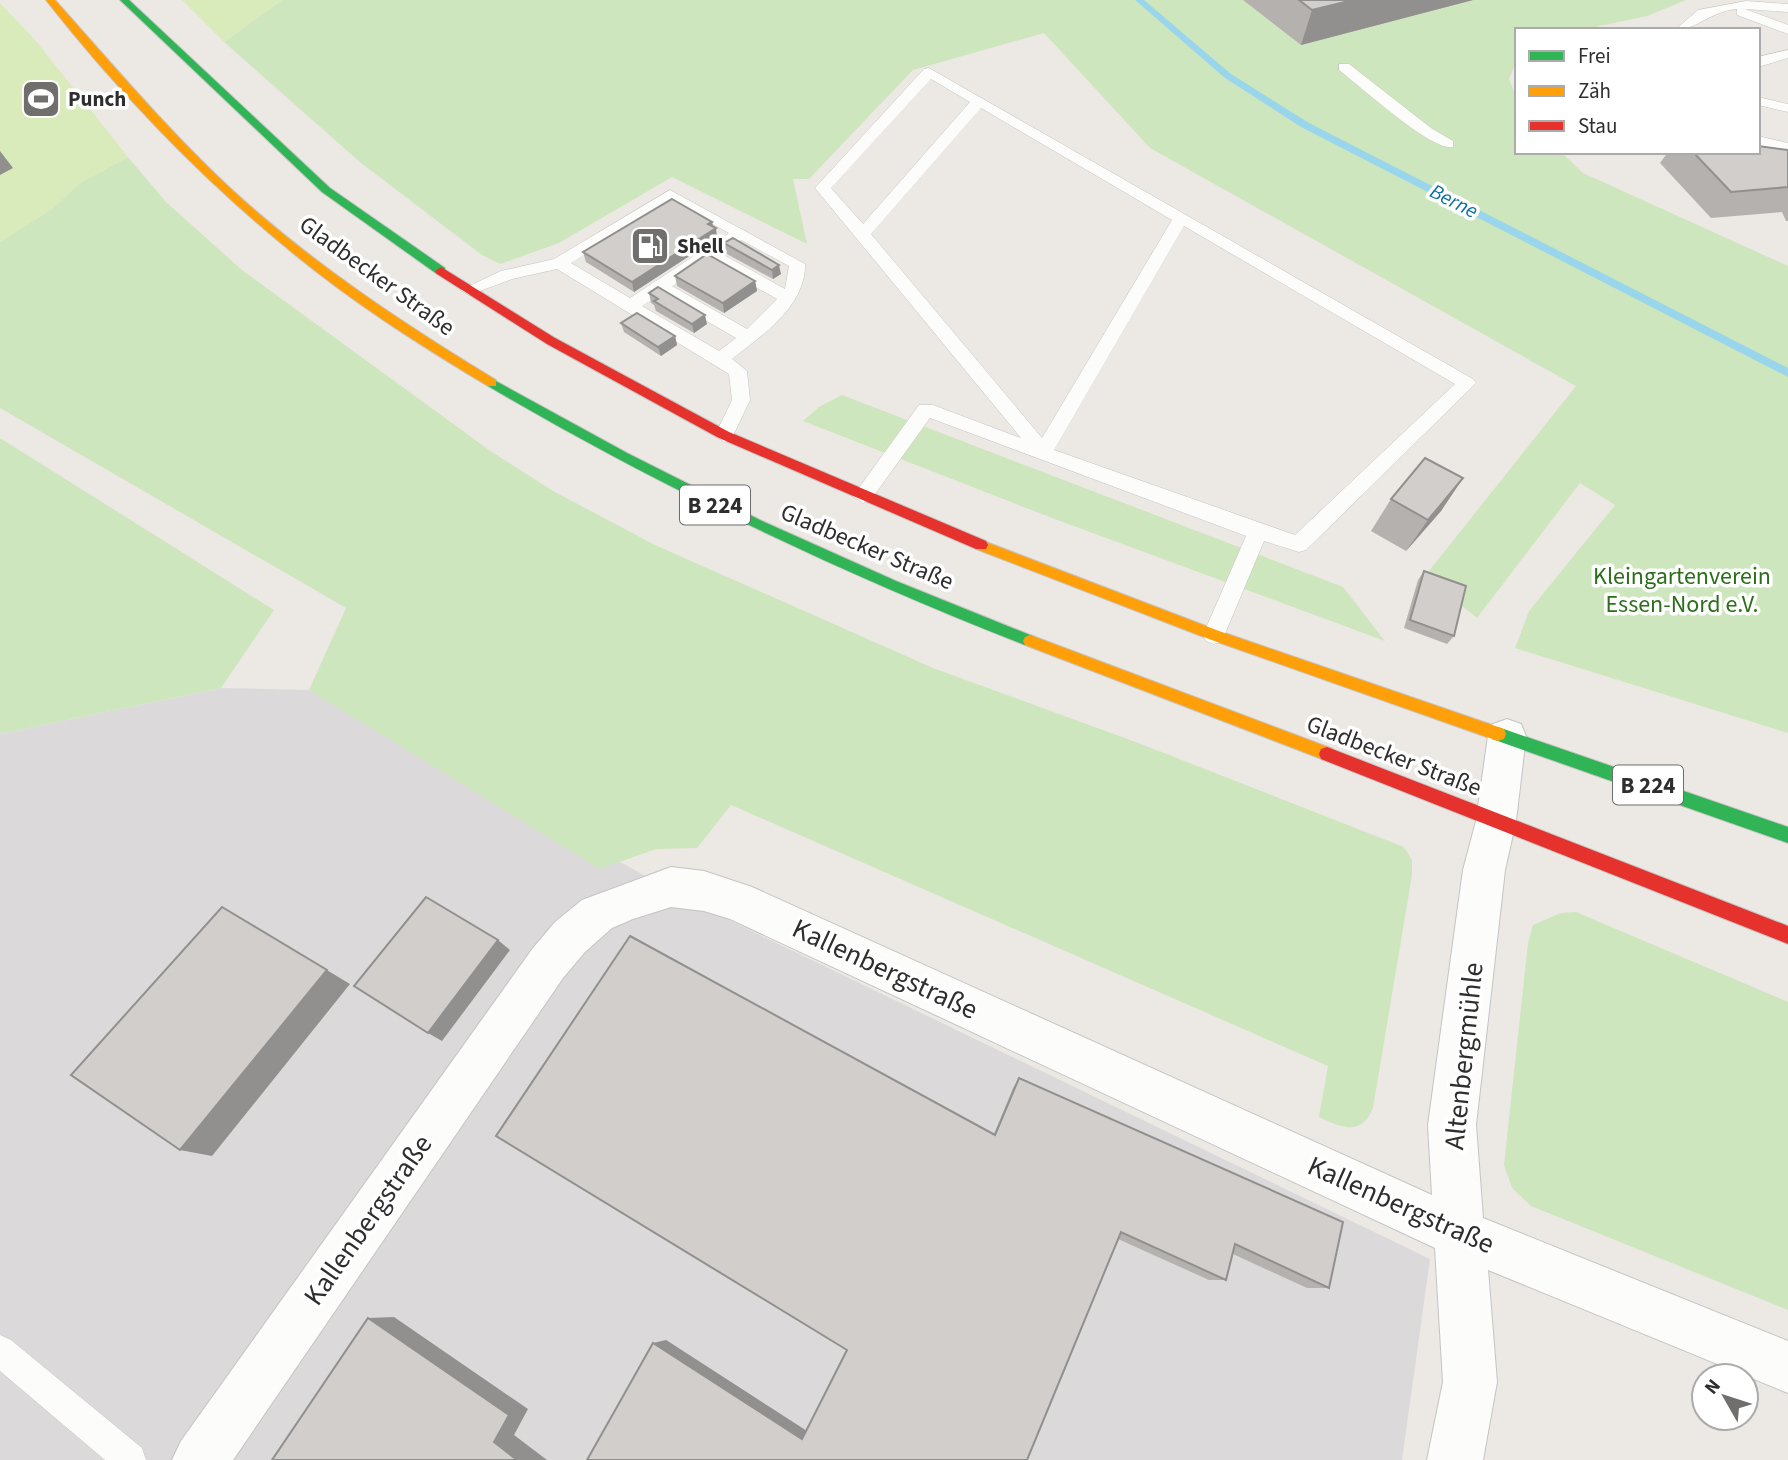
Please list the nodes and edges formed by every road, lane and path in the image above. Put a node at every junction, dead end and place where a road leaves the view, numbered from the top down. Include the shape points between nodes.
1 (50, 0) edge
2 (124, 0) edge
3 (1788, 8) edge
4 (1716, 9) junction
5 (1684, 28) edge
6 (1788, 30) edge
7 (1788, 54) edge
8 (1760, 62) edge
9 (1345, 67) dead end
10 (1760, 101) edge
11 (978, 102) junction
12 (1788, 108) edge
13 (1760, 141) edge
14 (1448, 144) dead end
15 (1788, 148) edge
16 (1180, 220) junction
17 (740, 233) junction
18 (862, 234) junction
19 (709, 254) junction
20 (559, 263) junction
21 (660, 286) junction
22 (469, 290) junction
23 (786, 297) junction
24 (630, 306) junction
25 (747, 337) junction
26 (720, 360) junction
27 (724, 435) junction
28 (1043, 453) junction
29 (863, 496) junction
30 (1258, 532) junction
31 (1214, 635) junction
32 (1507, 736) junction
33 (1496, 821) junction
34 (1788, 835) edge
35 (1788, 934) edge
36 (1457, 1232) junction
37 (0, 1351) edge
38 (1788, 1367) edge
39 (130, 1460) edge
40 (200, 1460) edge
41 (1455, 1460) edge

1 - 33 main road, Gladbecker Straße / B 224 via 188,156 256,216 324,270 441,351 566,429 717,506 880,581
2 - 22 main road, Gladbecker Straße / B 224 via 326,190
3 - 4 lane via 1749,5
4 - 5 lane via 1697,15
4 - 6 lane via 1751,14
7 - 8 lane
9 - 14 lane
10 - 12 lane
11 - 16 lane
11 - 18 lane
11 - 18 lane via 929,72 822,188
13 - 15 lane
16 - 28 lane
16 - 30 lane via 1467,383 1299,544
17 - 19 lane
17 - 20 lane via 670,195
17 - 23 lane via 797,264 797,284
18 - 28 lane
19 - 21 lane
19 - 23 lane
20 - 22 lane
20 - 24 lane
21 - 24 lane
21 - 25 lane
22 - 27 main road, Gladbecker Straße / B 224 via 551,341
23 - 25 lane
24 - 26 lane
25 - 26 lane
26 - 27 lane via 738,371 741,400
27 - 29 main road, Gladbecker Straße / B 224
28 - 29 lane via 926,410
28 - 30 lane
29 - 31 main road, Gladbecker Straße / B 224
30 - 31 lane
31 - 32 main road, Gladbecker Straße / B 224
32 - 33 street, Altenbergmühle
32 - 34 main road, Gladbecker Straße / B 224
33 - 35 main road, Gladbecker Straße / B 224
33 - 36 street, Altenbergmühle via 1484,870 1452,1125
36 - 38 street, Kallenbergstraße
36 - 40 street, Kallenbergstraße via 737,901 671,887 597,914 569,937
36 - 41 street, Altenbergmühle via 1469,1382
37 - 39 lane

